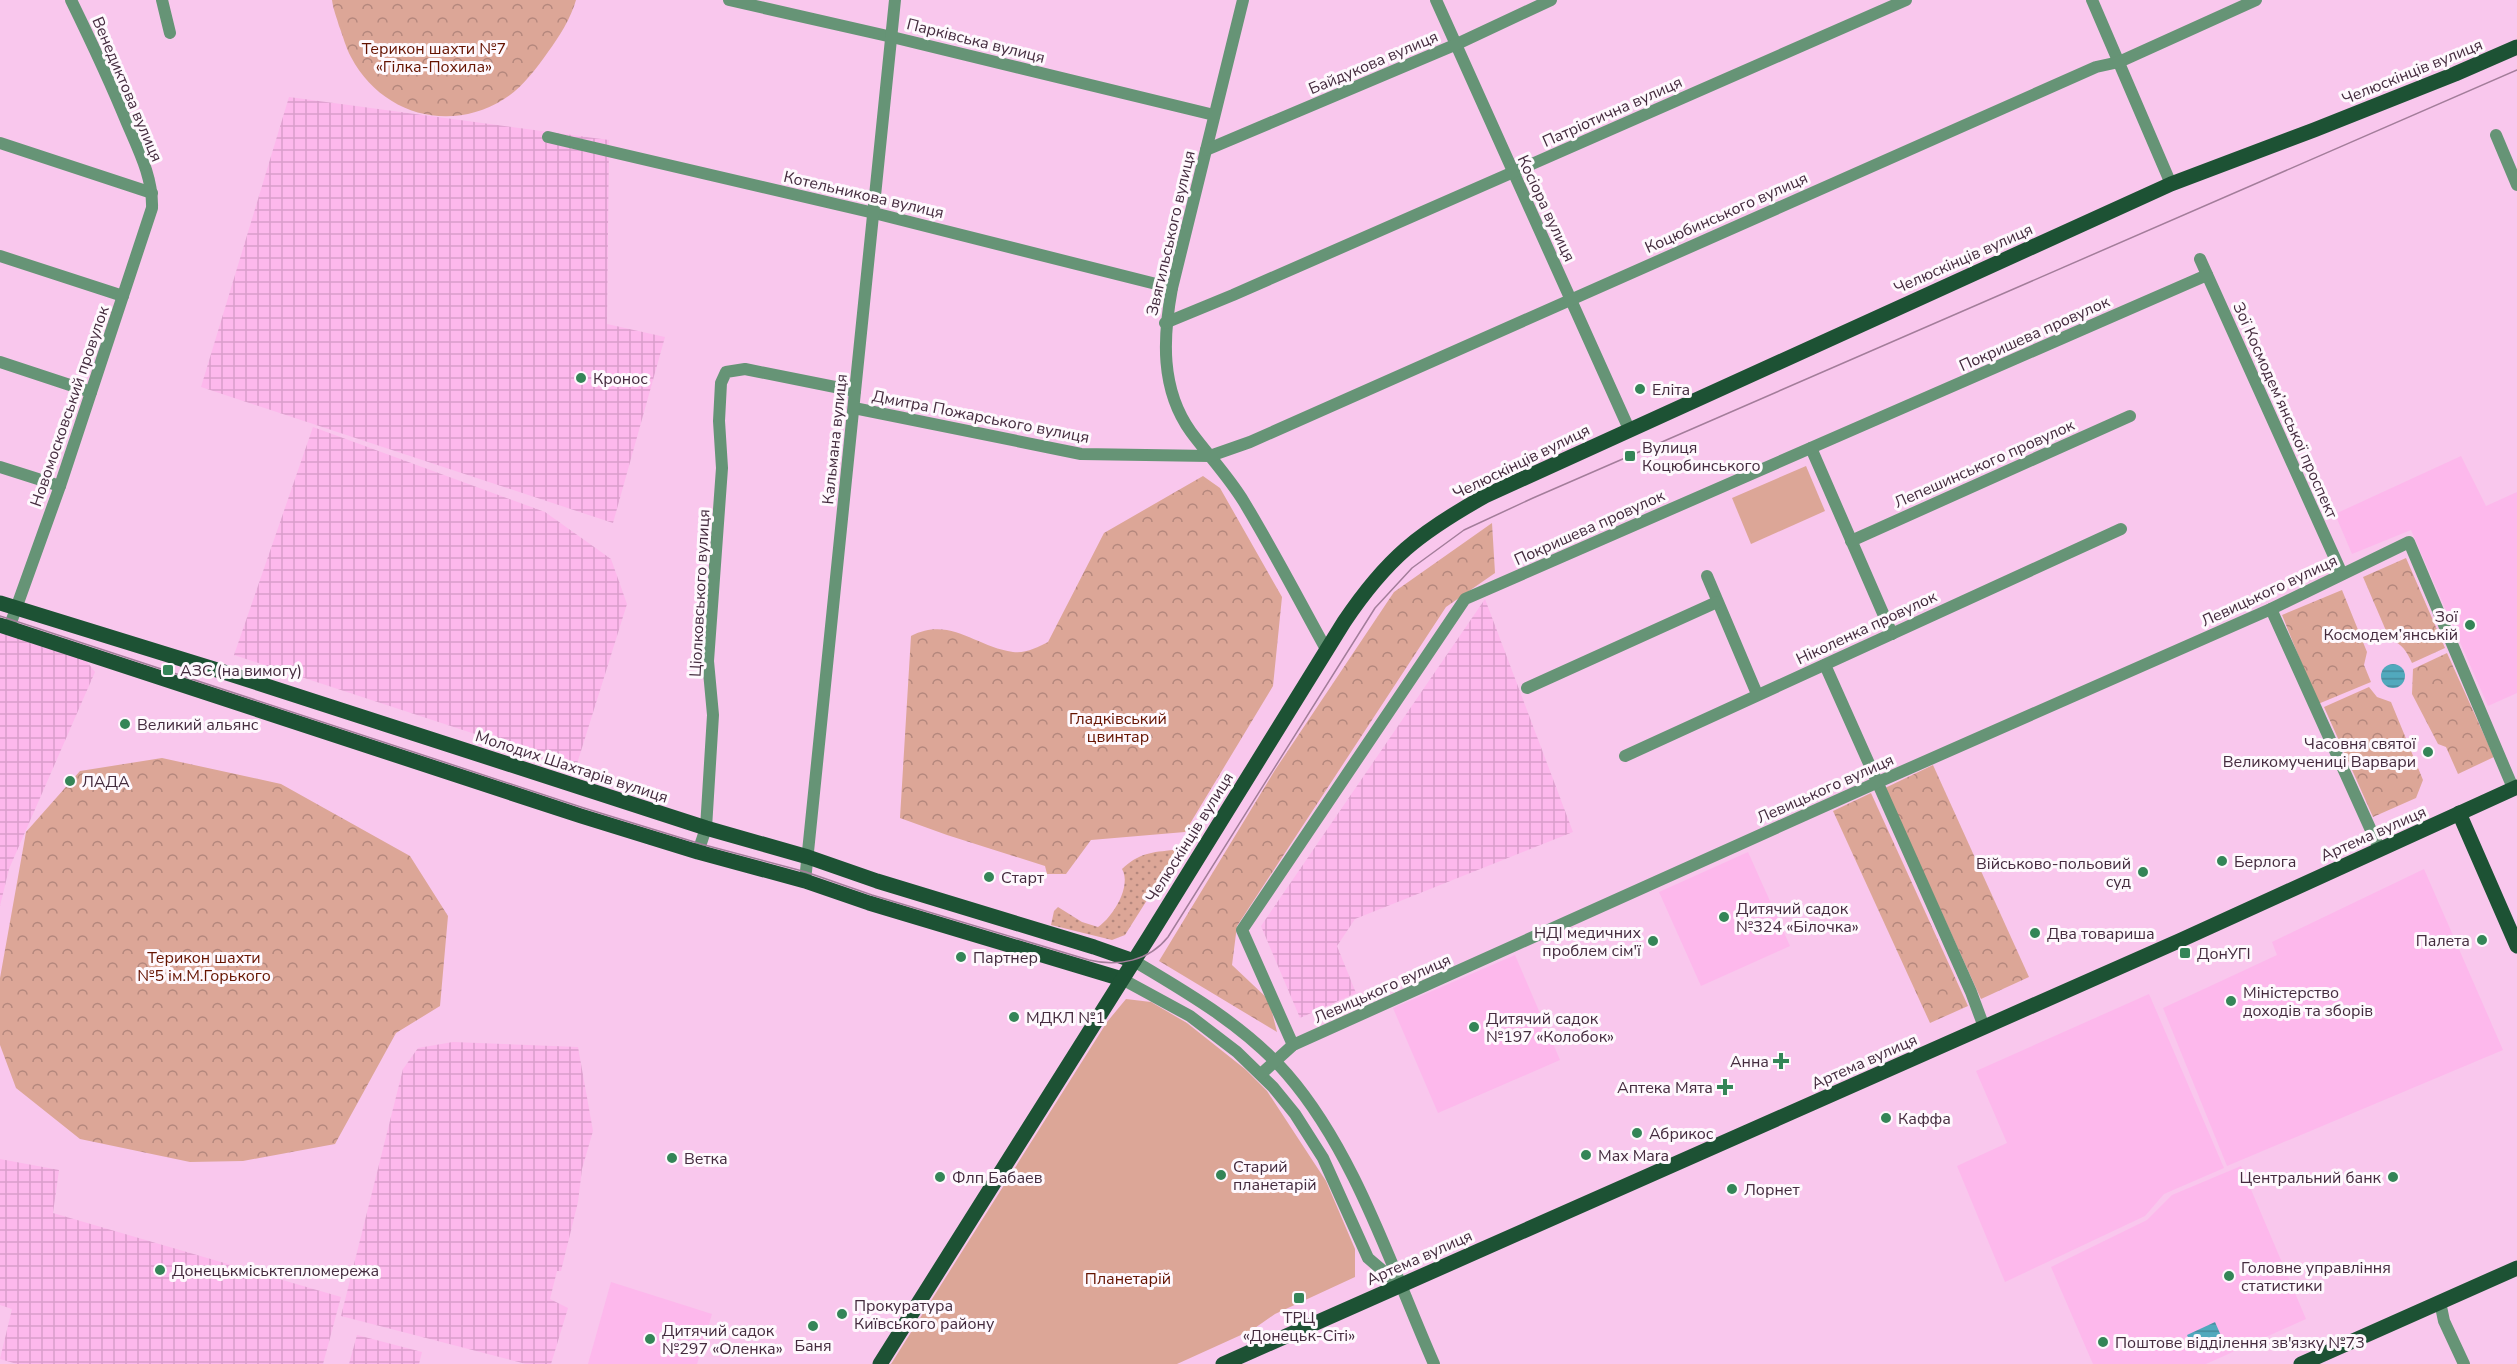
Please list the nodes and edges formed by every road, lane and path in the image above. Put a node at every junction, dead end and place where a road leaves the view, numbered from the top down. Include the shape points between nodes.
1 (71, 0) edge
2 (162, 0) edge
3 (729, 0) edge
4 (895, 0) edge
5 (1243, 0) edge
6 (1436, 0) edge
7 (1551, 0) edge
8 (1906, 0) edge
9 (2092, 0) edge
10 (2256, 0) edge
11 (170, 33) dead end
12 (892, 36) junction
13 (1457, 44) junction
14 (2517, 47) edge
15 (2119, 62) junction
16 (1214, 115) junction
17 (2496, 135) dead end
18 (548, 137) dead end
19 (0, 143) edge
20 (1206, 150) junction
21 (1513, 173) junction
22 (2171, 184) junction
23 (2517, 185) edge
24 (152, 193) junction
25 (874, 213) junction
26 (0, 256) edge
27 (2200, 259) dead end
28 (2207, 275) junction
29 (1172, 288) junction
30 (123, 296) junction
31 (1571, 299) junction
32 (1165, 323) junction
33 (0, 362) edge
34 (726, 372) joint
35 (91, 392) junction
36 (855, 392) junction
37 (854, 408) junction
38 (2130, 416) dead end
39 (1629, 429) junction
40 (1811, 448) junction
41 (1210, 456) junction
42 (0, 467) edge
43 (60, 486) junction
44 (2121, 529) dead end
45 (1851, 541) junction
46 (2342, 574) junction
47 (1707, 576) dead end
48 (1717, 602) junction
49 (0, 603) edge
50 (15, 608) junction
51 (2271, 609) junction
52 (4, 626) edge
53 (1892, 634) junction
54 (1326, 649) junction
55 (1825, 665) junction
56 (1527, 688) dead end
57 (1757, 694) junction
58 (1625, 756) dead end
59 (1876, 783) junction
60 (2515, 787) edge
61 (2459, 813) junction
62 (706, 828) junction
63 (2379, 848) junction
64 (698, 852) junction
65 (808, 857) junction
66 (806, 880) junction
67 (2517, 946) edge
68 (1134, 961) junction
69 (1122, 979) junction
70 (1983, 1027) junction
71 (1293, 1046) junction
72 (1275, 1062) junction
73 (1261, 1074) junction
74 (2517, 1268) edge
75 (1400, 1285) junction
76 (2440, 1302) junction
77 (880, 1364) edge
78 (1223, 1364) edge
79 (1434, 1364) edge
80 (2301, 1364) edge
81 (2463, 1364) edge

1 - 24 street, Венедиктова вулиця via 105,69 145,165
2 - 11 street
3 - 12 street, Парківська вулиця
4 - 12 street, Кальмана вулиця
5 - 16 street, Звягильського вулиця
6 - 13 street, Косіора вулиця
7 - 13 street, Байдукова вулиця
8 - 21 street, Патріотична вулиця
9 - 15 street
10 - 15 street, Коцюбинського вулиця
12 - 16 street, Парківська вулиця
12 - 25 street, Кальмана вулиця
13 - 20 street, Байдукова вулиця
13 - 21 street, Косіора вулиця
14 - 22 main road, Челюскінців вулиця
15 - 22 street
15 - 31 street, Коцюбинського вулиця via 2096,67
16 - 20 street, Звягильського вулиця
17 - 23 street
18 - 25 street, Котельникова вулиця
19 - 24 street
20 - 29 street, Звягильського вулиця
21 - 31 street, Косіора вулиця
21 - 32 street, Патріотична вулиця
22 - 39 main road, Челюскінців вулиця
24 - 30 street, Новомосковський провулок via 152,208
25 - 29 street, Котельникова вулиця
25 - 36 street, Кальмана вулиця
26 - 30 street
27 - 28 street, Зої Космодем’янської проспект
28 - 40 street, Покришева провулок
28 - 46 street, Зої Космодем’янської проспект
29 - 32 street, Звягильського вулиця
30 - 35 street, Новомосковський провулок
31 - 39 street, Косіора вулиця
31 - 41 street, Коцюбинського вулиця via 1250,442
32 - 41 street, Звягильського вулиця via 1167,376 1178,409
33 - 35 street
34 - 36 street, Дмитра Пожарського вулиця via 745,369
34 - 62 street, Ціолковського вулиця via 721,383 722,468 708,661 713,715
35 - 43 street, Новомосковський провулок
36 - 37 street, Кальмана вулиця
37 - 41 street, Дмитра Пожарського вулиця via 1081,454
37 - 65 street, Кальмана вулиця
38 - 45 street, Лепешинського провулок
39 - 54 main road, Челюскінців вулиця via 1485,496 1420,535 1367,588
40 - 45 street
40 - 71 street, Покришева провулок via 1465,599 1242,930
41 - 54 street, Звягильського вулиця via 1242,498
42 - 43 street
43 - 50 street, Новомосковський провулок
44 - 53 street, Ніколенка провулок
45 - 53 street
46 - 51 street, Левицького вулиця
46 - 60 street, Левицького вулиця via 2409,542
47 - 48 street
48 - 56 street
48 - 57 street
49 - 50 main road, Молодих Шахтарів вулиця
50 - 52 street, Новомосковський провулок
50 - 62 main road, Молодих Шахтарів вулиця
51 - 59 street, Левицького вулиця
51 - 63 street
52 - 64 main road
53 - 55 street, Ніколенка провулок
54 - 68 main road, Челюскінців вулиця
55 - 57 street, Ніколенка провулок
55 - 59 street
57 - 58 street, Ніколенка провулок
59 - 70 street via 1971,992
59 - 71 street, Левицького вулиця
60 - 61 main road, Артема вулиця
61 - 63 main road, Артема вулиця
61 - 67 main road
62 - 64 street, Ціолковського вулиця
62 - 65 main road, Молодих Шахтарів вулиця
63 - 70 main road, Артема вулиця
64 - 66 main road
65 - 66 street, Кальмана вулиця
65 - 68 main road, Молодих Шахтарів вулиця
66 - 69 main road via 869,903
68 - 69 main road, Челюскінців вулиця
68 - 72 street via 1217,1012
69 - 73 street via 1190,1016
69 - 77 main road, Челюскінців вулиця
70 - 75 main road, Артема вулиця
71 - 72 street, Левицького вулиця
72 - 73 street, Левицького вулиця
72 - 75 street via 1314,1109 1337,1145
73 - 75 street via 1295,1114 1319,1151 1368,1258
74 - 76 main road
75 - 78 main road, Артема вулиця
75 - 79 street
76 - 80 main road
76 - 81 street

